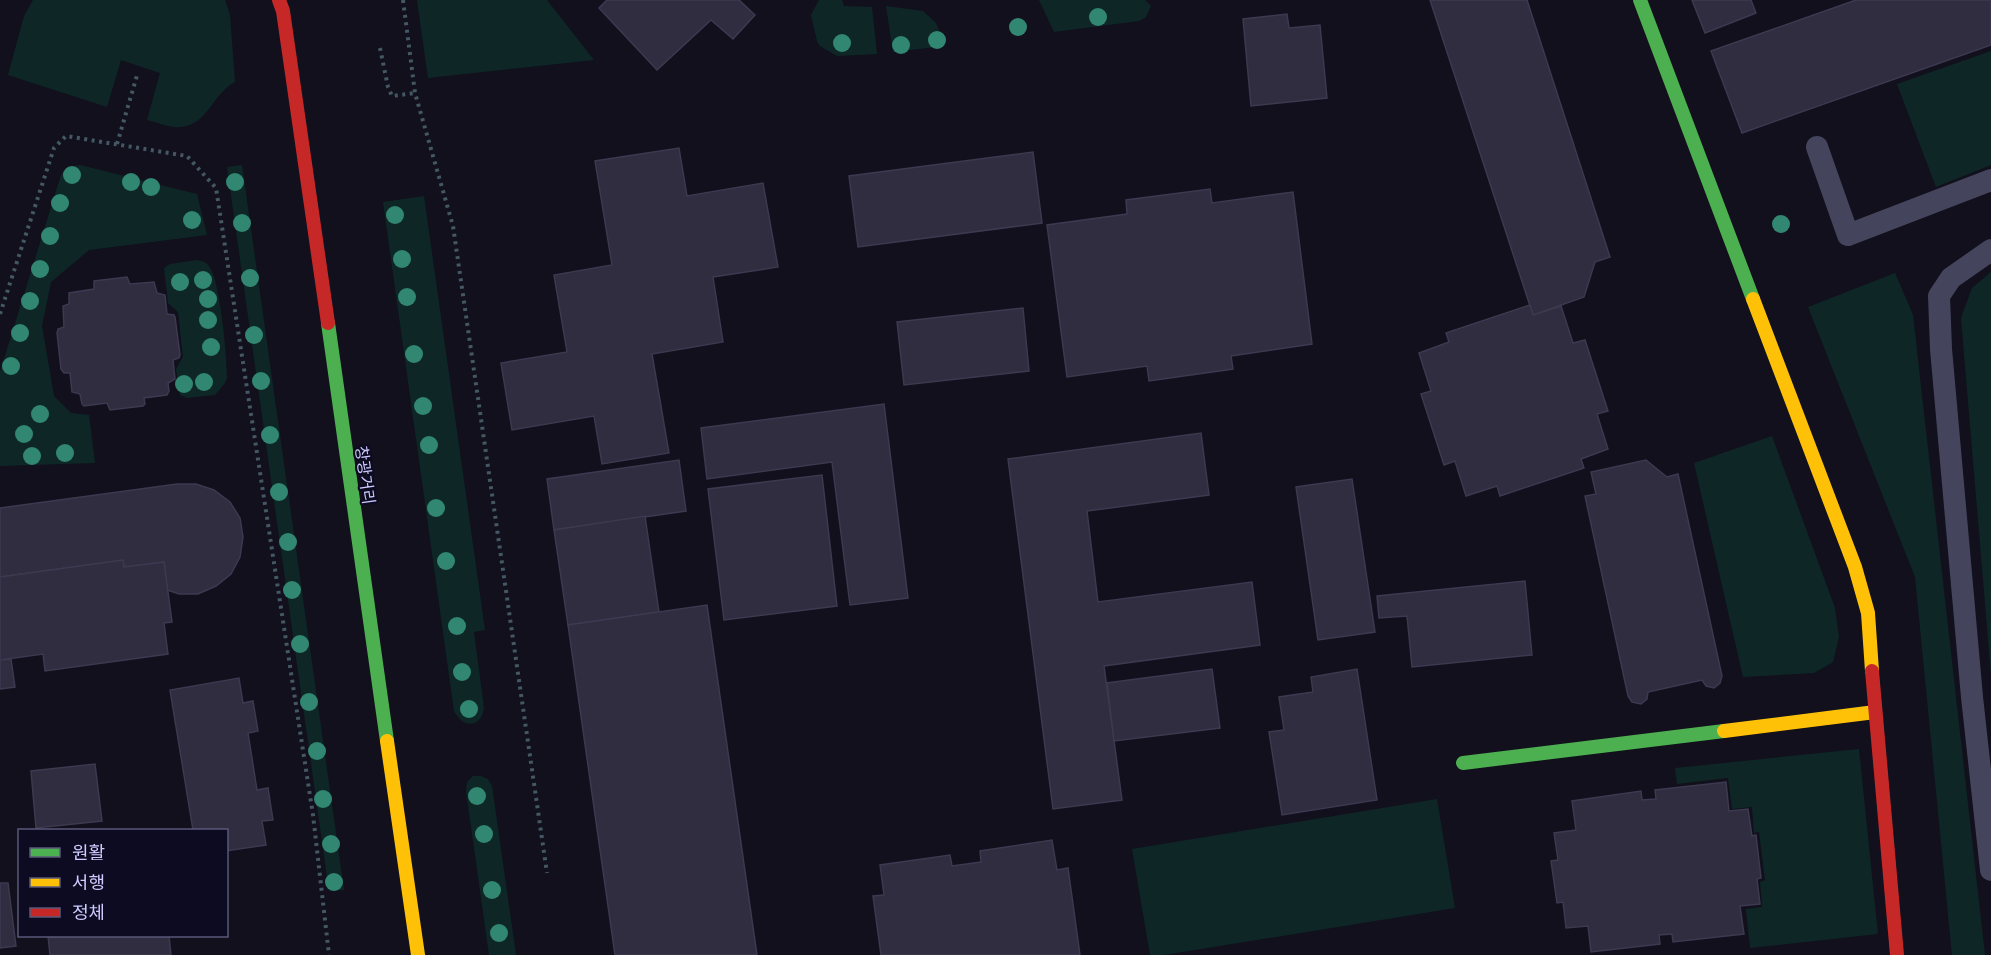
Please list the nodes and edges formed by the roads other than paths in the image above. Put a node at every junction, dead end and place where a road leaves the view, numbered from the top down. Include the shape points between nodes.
1 (1640, 0) edge
2 (281, 5) edge
3 (1816, 147) dead end
4 (1991, 180) edge
5 (1991, 250) edge
6 (1875, 712) junction
7 (1463, 763) dead end
8 (1991, 870) edge
9 (418, 955) edge
10 (1897, 955) edge

1 - 6 street via 1855,567 1868,613
2 - 9 street, 창광거리
3 - 4 lane via 1848,235
5 - 8 lane via 1951,278 1939,296 1972,698
6 - 7 street
6 - 10 street

